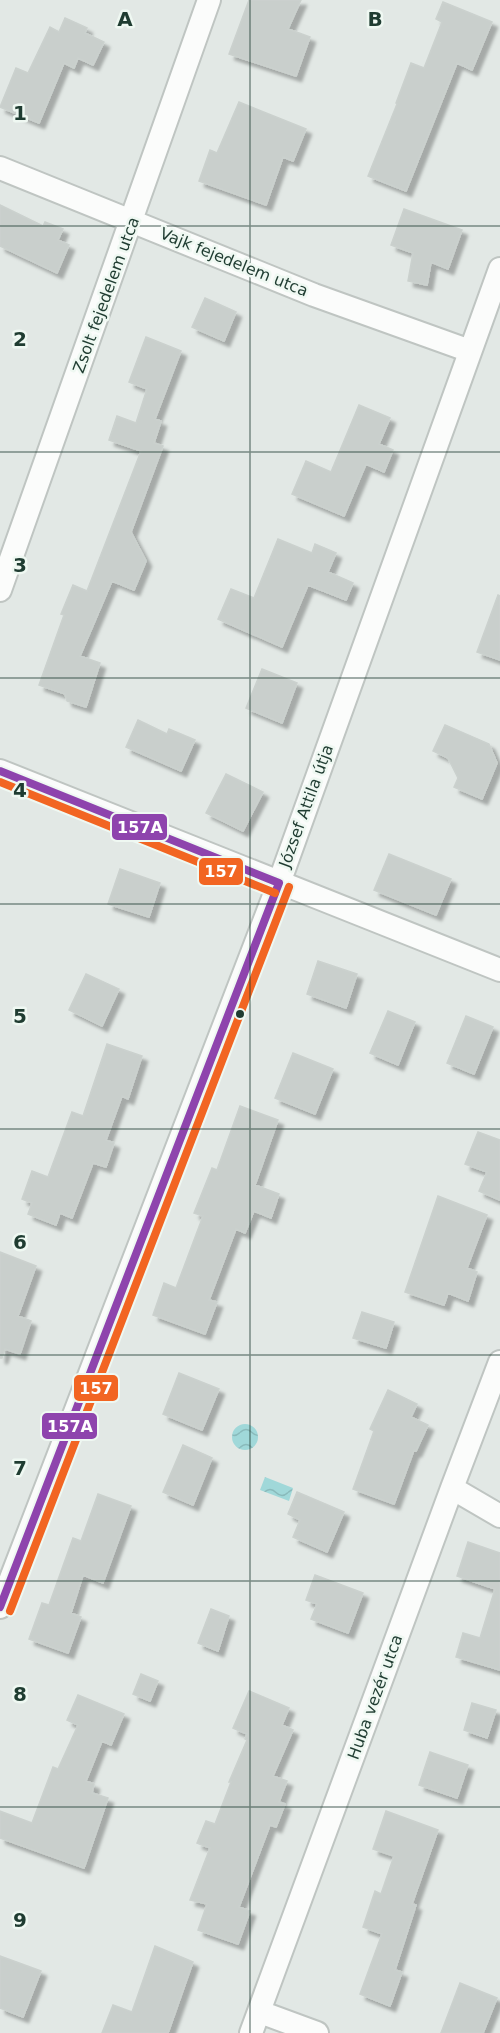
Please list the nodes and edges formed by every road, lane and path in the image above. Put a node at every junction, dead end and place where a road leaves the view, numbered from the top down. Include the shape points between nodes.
1 (209, 0) edge
2 (0, 168) edge
3 (132, 220) junction
4 (500, 269) edge
5 (470, 351) junction
6 (0, 590) edge
7 (0, 771) edge
8 (279, 883) junction
9 (500, 970) edge
10 (500, 1362) edge
11 (452, 1488) junction
12 (500, 1516) edge
13 (0, 1607) edge
14 (260, 2012) junction
15 (251, 2033) edge
16 (317, 2033) edge

1 - 3 street, Zsolt fejedelem utca
2 - 3 street, Vajk fejedelem utca
3 - 5 street, Vajk fejedelem utca via 314,295
3 - 6 street, Zsolt fejedelem utca
4 - 5 street, József Attila útja
5 - 8 street, József Attila útja
7 - 8 street
8 - 9 street
8 - 13 street, József Attila útja
10 - 11 street, Huba vezér utca
11 - 12 street
11 - 14 street, Huba vezér utca
14 - 15 street, Huba vezér utca
14 - 16 street

